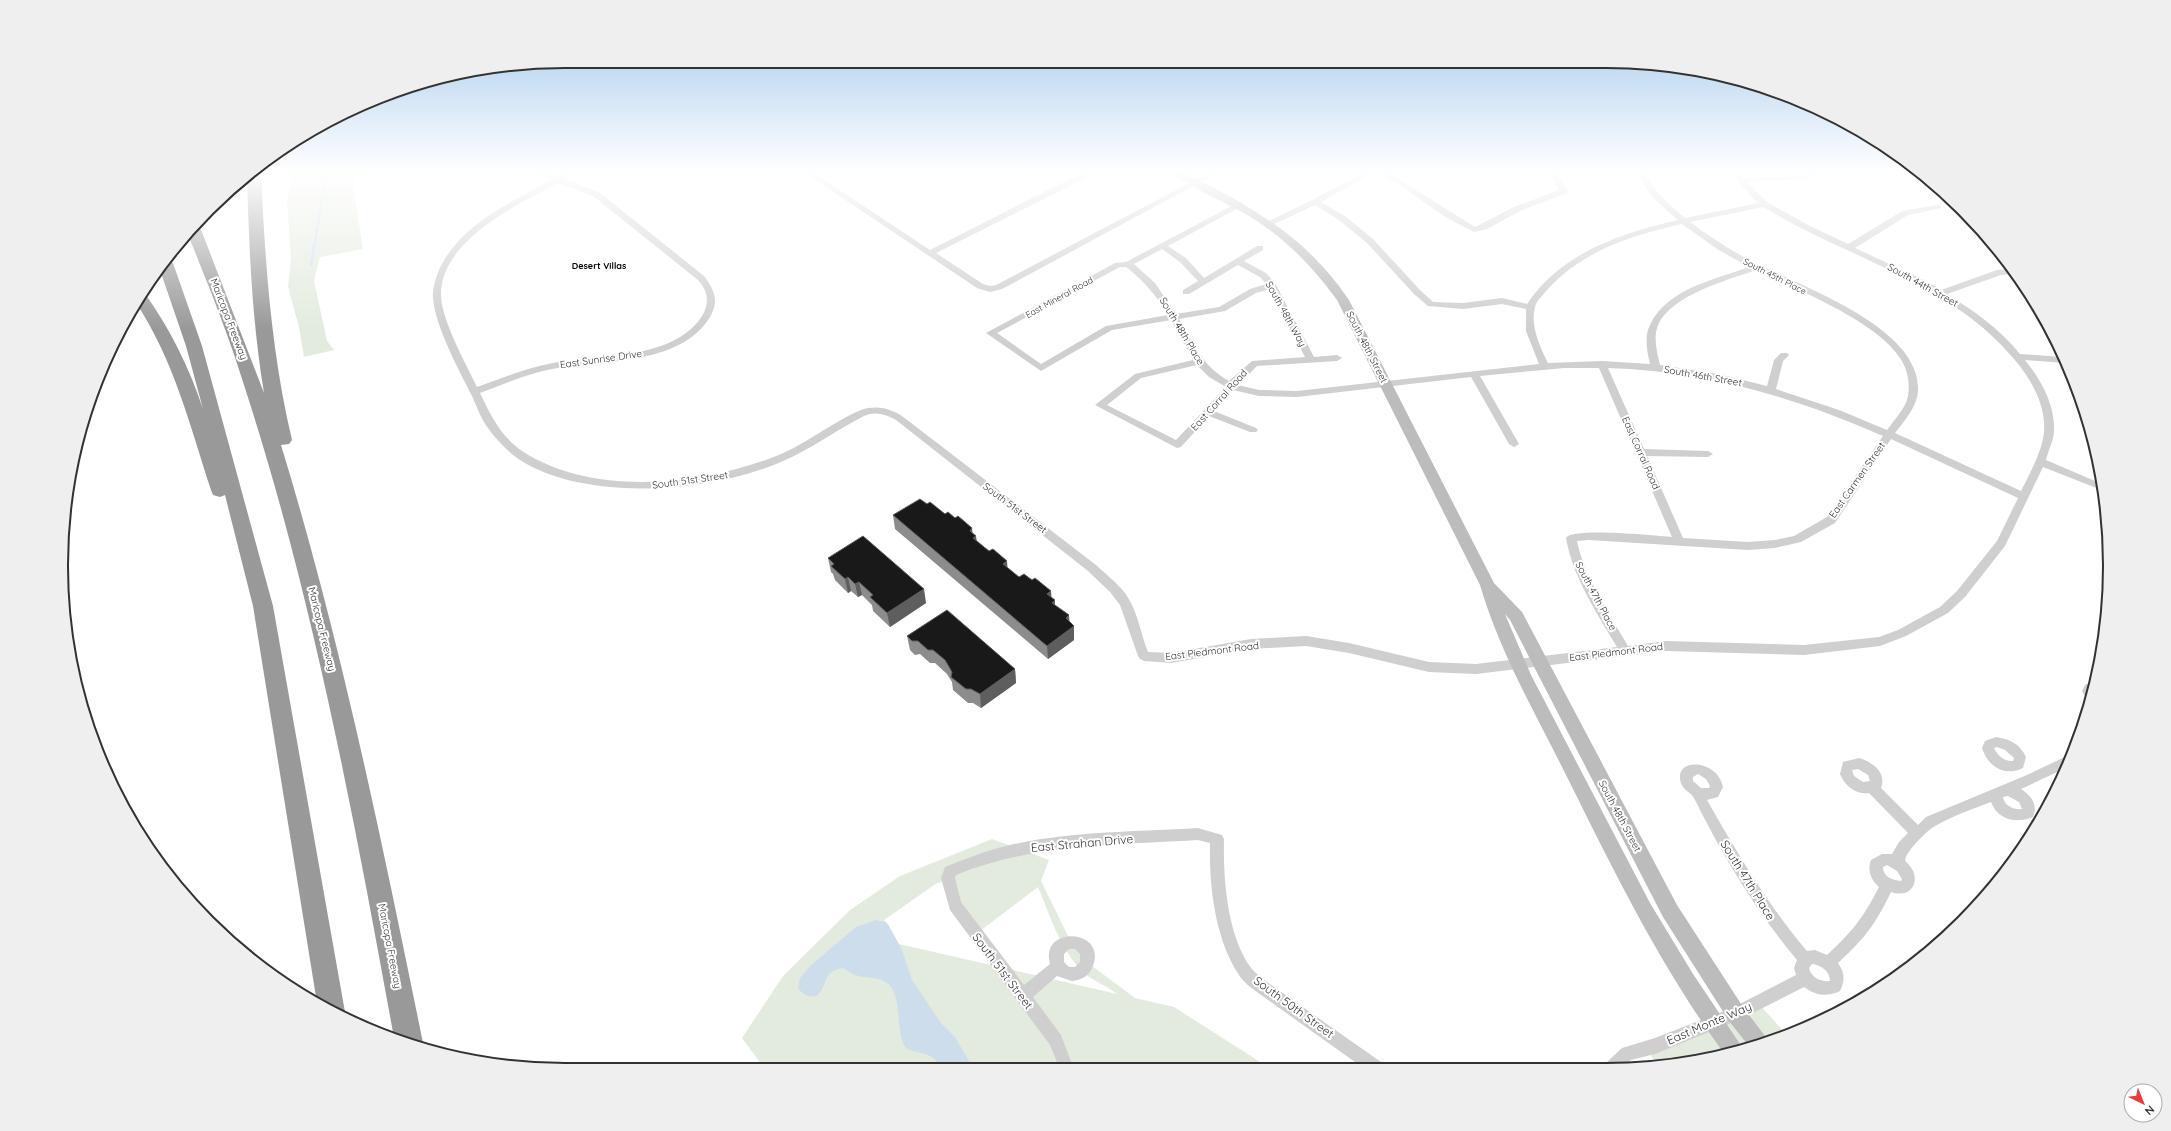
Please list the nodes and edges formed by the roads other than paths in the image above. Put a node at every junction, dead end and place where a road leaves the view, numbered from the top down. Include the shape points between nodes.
1 (255, 224) edge
2 (482, 224) edge
3 (635, 224) edge
4 (886, 224) edge
5 (987, 224) edge
6 (1117, 224) edge
7 (1204, 224) edge
8 (1270, 224) edge
9 (1349, 224) edge
10 (1461, 224) edge
11 (1490, 224) edge
12 (1673, 224) edge
13 (1688, 224) edge
14 (1799, 224) edge
15 (1888, 224) edge
16 (195, 233) edge
17 (1164, 246) junction
18 (1850, 247) junction
19 (1260, 248) dead end
20 (930, 253) junction
21 (1238, 261) junction
22 (1128, 264) junction
23 (1756, 267) junction
24 (167, 269) edge
25 (2007, 272) edge
26 (1203, 282) junction
27 (1272, 285) junction
28 (1186, 292) dead end
29 (1941, 293) junction
30 (144, 303) edge
31 (1530, 307) junction
32 (1175, 317) junction
33 (1866, 324) joint
34 (1784, 355) dead end
35 (2018, 357) junction
36 (1310, 358) junction
37 (1337, 358) dead end
38 (2058, 360) edge
39 (1199, 362) junction
40 (1602, 364) junction
41 (1544, 366) junction
42 (1656, 368) junction
43 (1474, 374) junction
44 (1386, 384) junction
45 (1232, 386) junction
46 (1771, 390) junction
47 (475, 391) junction
48 (1208, 412) junction
49 (1253, 430) dead end
50 (1888, 435) junction
51 (1514, 444) dead end
52 (1640, 452) junction
53 (1708, 454) dead end
54 (2040, 462) junction
55 (2096, 485) edge
56 (2023, 496) junction
57 (1571, 538) joint
58 (1680, 543) junction
59 (1488, 585) junction
60 (311, 587) junction
61 (263, 606) junction
62 (1626, 652) junction
63 (1144, 656) joint
64 (1539, 662) junction
65 (1519, 664) junction
66 (2062, 764) edge
67 (2016, 766) dead end
68 (2032, 779) junction
69 (1873, 788) dead end
70 (1700, 794) dead end
71 (1917, 833) junction
72 (1217, 839) joint
73 (1898, 863) junction
74 (950, 871) joint
75 (1887, 885) junction
76 (1805, 959) junction
77 (1828, 963) junction
78 (1058, 966) dead end
79 (1806, 978) junction
80 (1022, 996) junction
81 (331, 1004) edge
82 (1736, 1014) junction
83 (1713, 1024) junction
84 (409, 1038) edge
85 (1757, 1039) edge
86 (1731, 1047) edge
87 (1065, 1063) edge
88 (1372, 1063) edge
89 (1617, 1063) edge

1 - 60 highway via 263,328 274,403 303,513
2 - 47 street, South 51st Street via 450,257 442,274 437,297 442,318
3 - 47 street, East Sunrise Drive via 710,287 711,305 696,329 663,348 553,366
4 - 20 street
5 - 20 street
6 - 20 street via 990,290
7 - 17 street, East Mineral Road
8 - 44 main road, South 48th Street via 1307,254 1332,284 1343,300
9 - 31 street via 1370,241 1431,304 1463,306 1502,301
10 - 11 street via 1474,230
12 - 31 street via 1630,235 1570,263 1545,284
13 - 23 street, South 45th Place via 1726,251
14 - 18 street, South 44th Street
15 - 18 street
16 - 60 highway, Maricopa Freeway via 236,335 260,407
17 - 22 street, East Mineral Road
17 - 26 street via 1183,260
18 - 29 street, South 44th Street
19 - 21 street
21 - 26 street
21 - 27 street, South 48th Way via 1263,275
22 - 32 street, South 48th Place via 1152,284
22 - 32 street, East Mineral Road via 1112,268 991,333 1041,368 1109,328
23 - 33 street, South 45th Place
23 - 42 street via 1682,296 1658,315 1652,329 1651,341
24 - 61 highway via 194,346
25 - 29 street via 2000,272
26 - 28 street
27 - 32 street via 1253,291 1222,309
27 - 36 street, South 48th Way
29 - 35 street, South 44th Street via 1993,330
30 - 61 highway via 174,352 222,496 233,539
31 - 41 street via 1532,337
32 - 39 street, South 48th Place
33 - 50 street, East Carmen Street via 1886,337 1903,356 1912,375 1913,395 1910,403
34 - 46 street via 1779,360
35 - 38 street
35 - 54 street, South 44th Street via 2041,392 2048,413 2049,432
36 - 37 street, East Corral Road
36 - 45 street, East Corral Road via 1256,362
39 - 45 street, South 48th Place via 1215,379
39 - 48 street, East Corral Road via 1138,376 1100,405 1177,445
40 - 41 street, South 46th Street
40 - 42 street, South 46th Street
40 - 52 street, East Corral Road
41 - 43 street, South 46th Street
42 - 46 street, South 46th Street via 1718,377
43 - 44 street, South 46th Street
43 - 51 street
44 - 45 street, South 48th Place via 1310,393 1261,393
44 - 59 main road, South 48th Street
45 - 48 street, East Corral Road
46 - 50 street, South 46th Street via 1834,411
47 - 63 street, South 51st Street via 492,427 516,452 552,471 582,480 625,486 683,483 736,473 790,454 864,413 878,410 892,414 1092,568 1121,596
48 - 49 street
50 - 56 street, South 46th Street
50 - 58 street, East Carmen Street via 1830,520 1817,529 1797,539 1775,544 1748,546
52 - 53 street
52 - 58 street, East Corral Road
54 - 55 street
54 - 56 street, South 44th Street
56 - 62 street, East Piedmont Road via 2001,543 1961,594 1944,610 1902,633 1880,641 1804,650 1666,646
57 - 58 street, East Carmen Street via 1589,536
57 - 62 street, South 47th Place via 1572,550 1596,600
59 - 64 main road, South 48th Street via 1516,616
59 - 65 main road, South 48th Street via 1496,616
60 - 84 highway, Maricopa Freeway via 361,800
61 - 81 highway
62 - 64 street, East Piedmont Road
63 - 65 street, East Piedmont Road via 1171,658 1251,644 1306,641 1349,648 1429,667 1476,669
64 - 65 street, East Piedmont Road
64 - 82 main road, South 48th Street via 1670,911
65 - 83 main road, South 48th Street via 1645,914
66 - 68 street
67 - 68 street
68 - 71 street via 1931,821
69 - 71 street
70 - 76 street, South 47th Place via 1701,801 1757,896 1780,931
71 - 73 street via 1898,855
72 - 74 street, East Strahan Drive via 1198,834 1055,844 1016,850 965,864
72 - 88 street, South 50th Street via 1216,858 1227,931 1246,973 1262,987
73 - 75 street via 1909,877 1908,885 1899,888
73 - 75 street via 1887,859 1876,864 1878,877
74 - 80 street, South 51st Street via 948,878 955,906
75 - 77 street via 1872,917 1856,937
76 - 77 street via 1813,957
76 - 79 street via 1801,968
77 - 79 street via 1836,973 1835,986 1827,990 1821,989
78 - 80 street
79 - 82 street, East Monte Way
80 - 87 street, South 51st Street via 1056,1040
82 - 83 street, East Monte Way
82 - 85 main road, South 48th Street
83 - 86 main road, South 48th Street
83 - 89 street, East Monte Way via 1655,1046 1628,1053

